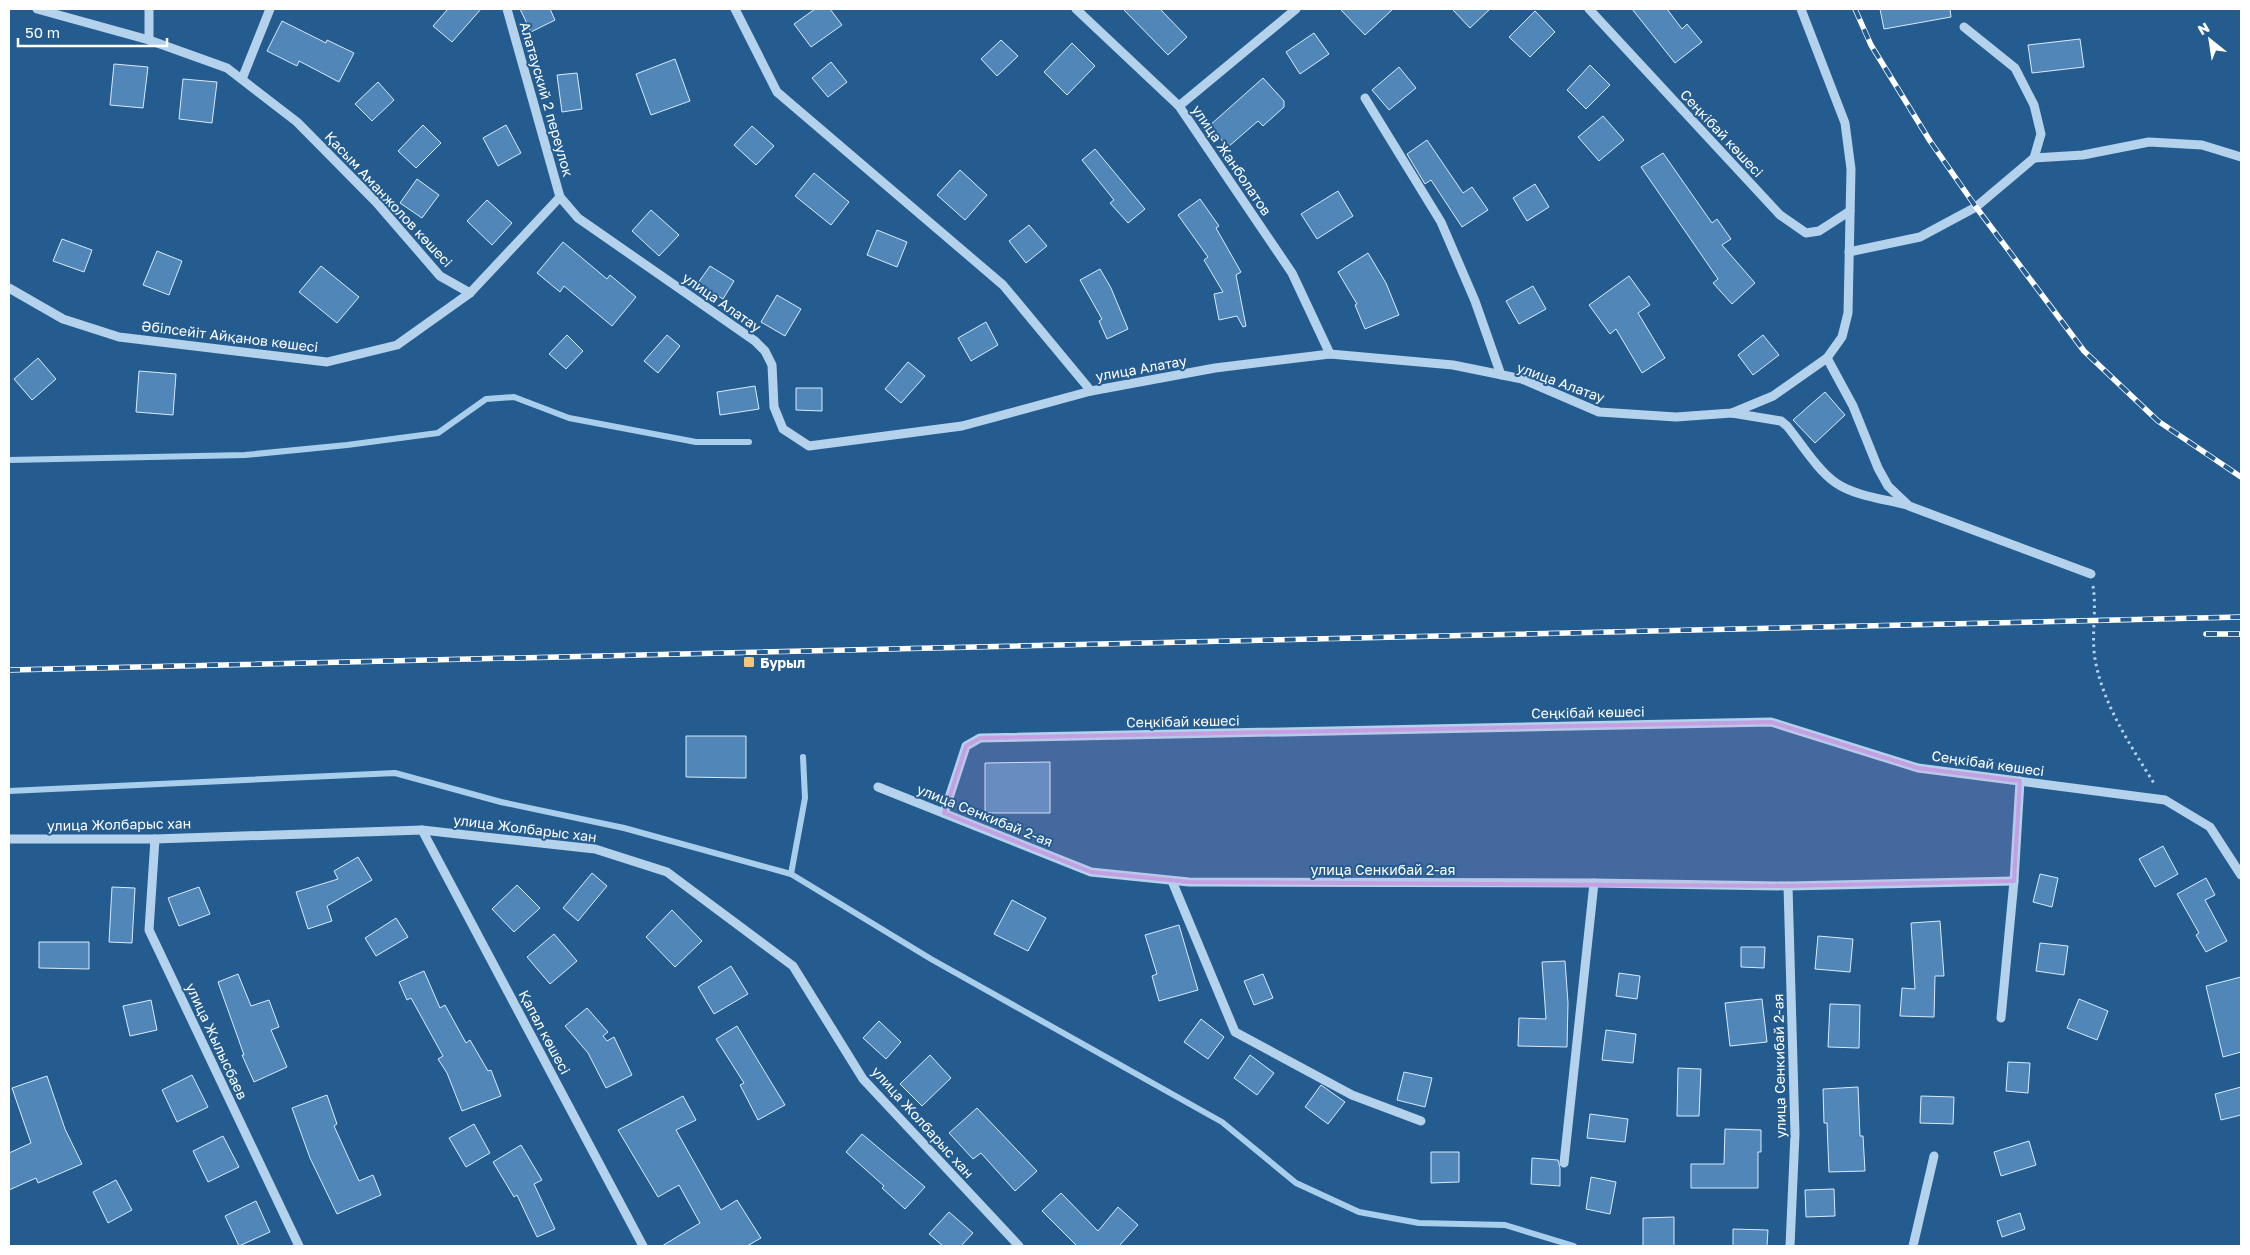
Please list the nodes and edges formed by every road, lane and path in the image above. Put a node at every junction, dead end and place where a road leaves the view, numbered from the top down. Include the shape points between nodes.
1 (37, 9) edge
2 (149, 9) edge
3 (270, 9) edge
4 (507, 9) edge
5 (735, 9) edge
6 (1076, 9) edge
7 (1296, 9) edge
8 (1589, 9) edge
9 (1801, 9) edge
10 (1964, 27) dead end
11 (149, 40) junction
12 (242, 79) junction
13 (1365, 98) dead end
14 (1179, 106) junction
15 (2241, 157) edge
16 (2034, 158) junction
17 (560, 197) junction
18 (1850, 211) junction
19 (1849, 252) junction
20 (9, 288) edge
21 (470, 293) junction
22 (1330, 354) junction
23 (1827, 358) junction
24 (1502, 375) junction
25 (1091, 391) junction
26 (1732, 413) junction
27 (1909, 506) junction
28 (2091, 574) joint
29 (2020, 781) junction
30 (878, 787) dead end
31 (2165, 800) junction
32 (944, 813) junction
33 (422, 830) junction
34 (9, 839) edge
35 (155, 839) junction
36 (2241, 875) edge
37 (1172, 881) junction
38 (2014, 882) junction
39 (1594, 883) junction
40 (1788, 886) junction
41 (2002, 1018) dead end
42 (1421, 1121) dead end
43 (1934, 1156) dead end
44 (1564, 1163) dead end
45 (299, 1246) edge
46 (643, 1246) edge
47 (1019, 1246) edge
48 (1790, 1246) edge
49 (1913, 1246) edge

1 - 11 street, Қасым Аманжолов көшесі
2 - 11 street
3 - 12 street
4 - 17 street, Алатауский 2 переулок
5 - 25 street, улица Алатау via 777,92 1003,285
6 - 14 street, улица Жанболатов
7 - 14 street
8 - 18 street, Сеңкібай көшесі via 1794,228 1806,234 1818,231
9 - 18 street, улица Алатау via 1845,123
10 - 16 street via 2015,68 2034,106 2041,134
11 - 12 street, Қасым Аманжолов көшесі via 227,68
12 - 21 street, Қасым Аманжолов көшесі via 297,122 376,202 440,276
13 - 24 street via 1441,222
14 - 22 street, улица Жанболатов via 1292,273
15 - 16 street via 2202,145 2149,142 2083,155
16 - 19 street via 1976,207 1920,237
17 - 21 street
17 - 25 street, улица Алатау via 578,218 755,340 772,365 774,407 783,429 809,446 962,426
18 - 19 street, улица Алатау
19 - 23 street, улица Алатау via 1848,312 1842,337
20 - 21 street, Әбілсейіт Айқанов көшесі via 63,319 119,337 327,362 397,345
22 - 24 street, улица Алатау via 1453,365
22 - 25 street, улица Алатау via 1215,368
23 - 26 street, улица Алатау via 1773,396
23 - 27 street via 1878,468 1888,486
24 - 26 street, улица Алатау via 1599,412 1676,417
26 - 27 street via 1781,421 1835,483
27 - 28 street
28 - 31 path via 2095,658 2101,682 2124,736
29 - 31 street, Сеңкібай көшесі
29 - 32 street, Сеңкібай көшесі via 1918,768 1770,722 980,738 966,746
29 - 38 street
30 - 32 street, улица Сенкибай 2-ая
31 - 36 street, Сеңкібай көшесі via 2210,828
32 - 37 street, улица Сенкибай 2-ая via 1091,872
33 - 35 street, улица Жолбарыс хан
33 - 46 street, Қапал көшесі
33 - 47 street, улица Жолбарыс хан via 595,849 667,872 793,966 863,1079
34 - 35 street, улица Жолбарыс хан
35 - 45 street, улица Жылысбаев via 149,930
37 - 39 street, улица Сенкибай 2-ая
37 - 42 street via 1234,1032 1352,1095
38 - 40 street, улица Сенкибай 2-ая
38 - 41 street
39 - 40 street, улица Сенкибай 2-ая
39 - 44 street
40 - 48 street, улица Сенкибай 2-ая via 1795,1134
43 - 49 street

